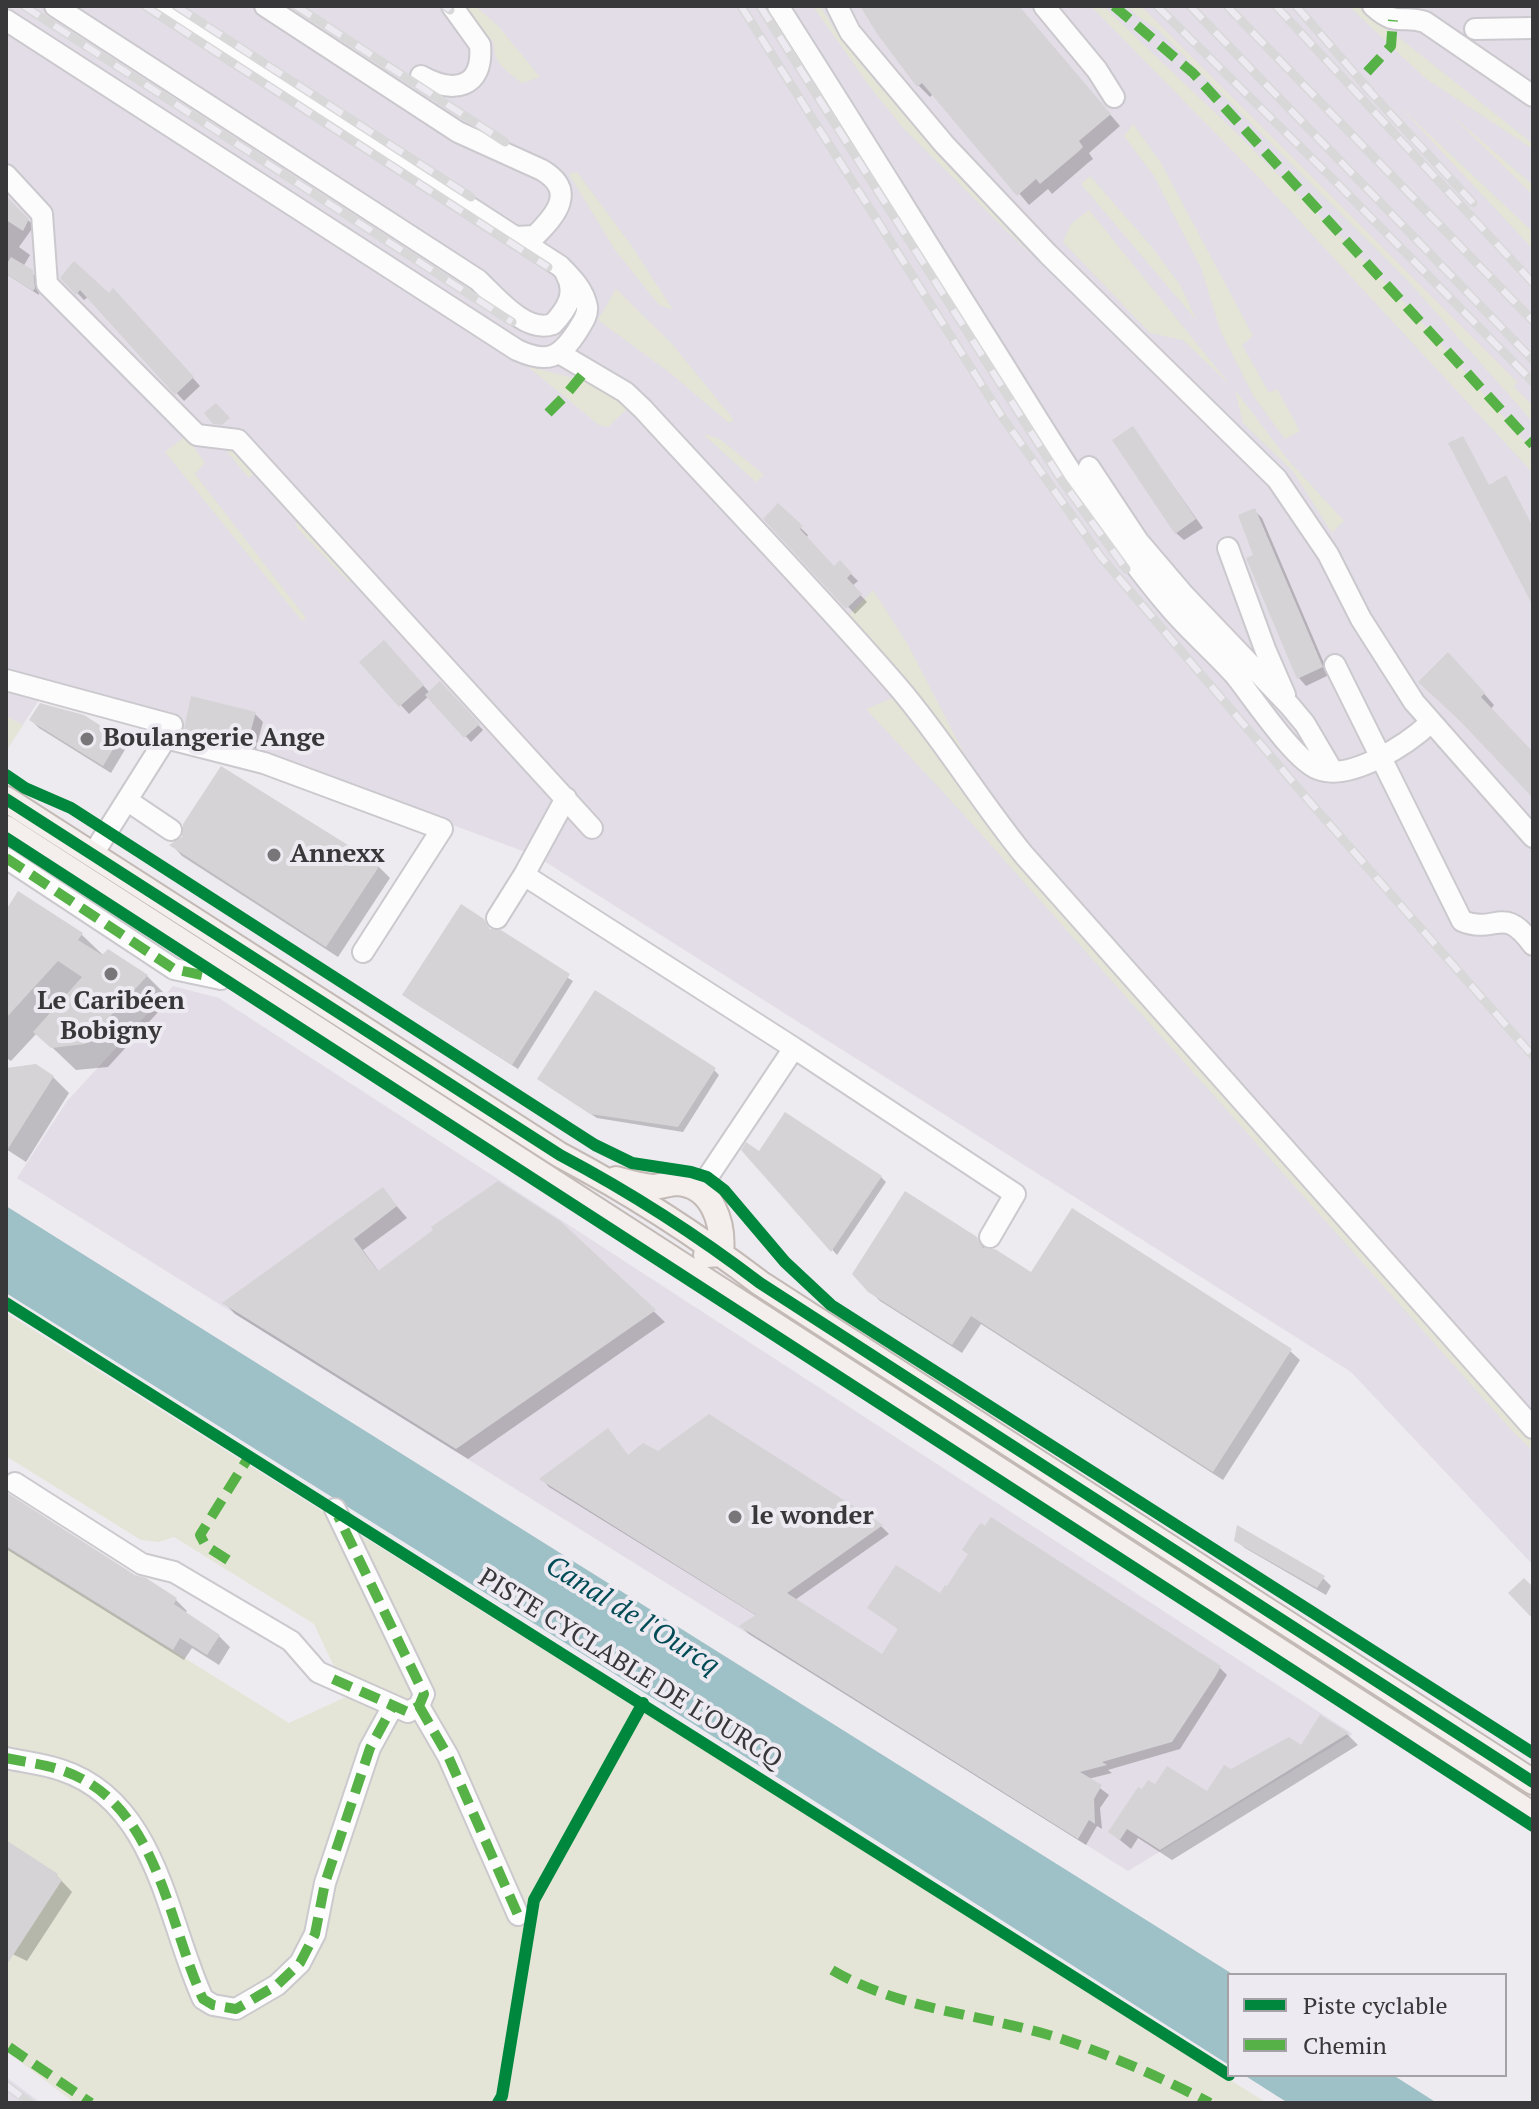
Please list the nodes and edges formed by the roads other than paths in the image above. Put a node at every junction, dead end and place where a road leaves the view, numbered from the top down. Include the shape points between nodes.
1 (55, 6) edge
2 (159, 6) edge
3 (265, 6) edge
4 (452, 6) edge
5 (778, 6) edge
6 (837, 6) edge
7 (1044, 6) edge
8 (1373, 6) edge
9 (6, 20) edge
10 (1533, 28) edge
11 (1475, 29) dead end
12 (421, 76) dead end
13 (1533, 96) edge
14 (1114, 97) dead end
15 (6, 175) edge
16 (516, 237) junction
17 (564, 270) junction
18 (559, 353) junction
19 (1089, 467) dead end
20 (1228, 548) dead end
21 (1335, 665) dead end
22 (6, 680) edge
23 (1290, 706) junction
24 (1431, 722) junction
25 (172, 725) dead end
26 (1381, 758) junction
27 (1332, 770) junction
28 (566, 798) junction
29 (6, 799) edge
30 (128, 801) junction
31 (6, 828) edge
32 (592, 828) dead end
33 (171, 830) dead end
34 (1533, 837) edge
35 (93, 854) junction
36 (6, 858) edge
37 (524, 875) junction
38 (497, 918) dead end
39 (1533, 945) edge
40 (363, 952) dead end
41 (221, 979) dead end
42 (794, 1048) junction
43 (601, 1177) junction
44 (563, 1187) junction
45 (699, 1190) junction
46 (990, 1237) dead end
47 (721, 1254) junction
48 (1533, 1428) edge
49 (15, 1483) dead end
50 (335, 1509) dead end
51 (393, 1706) junction
52 (419, 1706) junction
53 (6, 1758) edge
54 (1533, 1782) edge
55 (1533, 1815) edge
56 (518, 1915) dead end

1 - 17 street via 478,280 536,325 553,324 570,299 572,288
2 - 16 street
3 - 16 street via 458,132 554,178 562,194 560,204 535,236
4 - 12 street via 480,45 478,67 465,85 453,87
5 - 27 street via 1112,530 1171,608 1294,750 1318,769
6 - 24 street via 850,32 944,144 1277,479
7 - 14 street
8 - 13 street via 1393,20 1425,22
9 - 18 street via 517,350 543,358
10 - 11 street
15 - 28 street via 42,214 47,284 197,435 238,440
16 - 17 street
17 - 18 street via 581,290 587,313
18 - 48 street via 625,392 643,409 900,689 1024,855
19 - 23 street via 1138,541
20 - 23 street
21 - 26 street
22 - 25 street
23 - 27 street
24 - 26 street
24 - 34 street
26 - 27 street
26 - 39 street via 1462,921 1512,923
28 - 32 street
28 - 37 street
29 - 35 main road
30 - 33 street
30 - 35 street
30 - 40 street via 166,738 264,763 442,829
31 - 44 main road
35 - 43 main road
36 - 41 street via 174,969
37 - 38 street
37 - 42 street
42 - 45 street
42 - 46 street via 1015,1194
43 - 45 main road via 652,1187 678,1183
43 - 47 main road
44 - 47 main road via 622,1206 701,1256
44 - 55 main road
45 - 47 main road via 714,1207 723,1233
47 - 54 main road
49 - 51 street via 142,1564 174,1572 291,1641 318,1672
50 - 52 street via 424,1694
51 - 52 street via 408,1712
51 - 53 street via 370,1748 325,1883 315,1934 300,1963 277,1985 236,2009 203,1999 145,1845 121,1811 95,1788 62,1770
52 - 56 street via 448,1756

